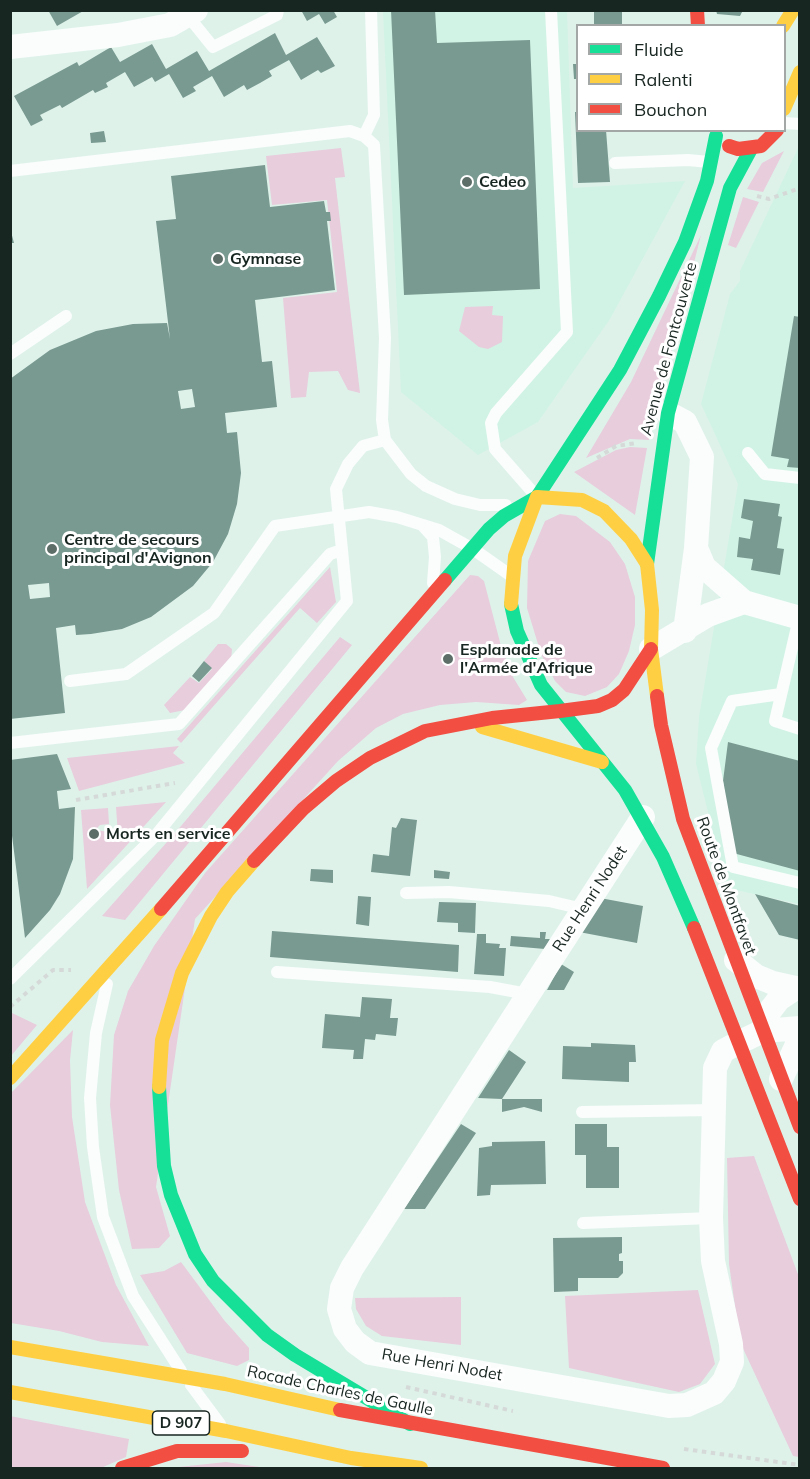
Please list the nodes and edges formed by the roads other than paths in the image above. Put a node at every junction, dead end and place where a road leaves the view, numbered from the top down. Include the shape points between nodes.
1 (278, 10) edge
2 (371, 10) edge
3 (551, 10) edge
4 (793, 10) edge
5 (192, 13) edge
6 (784, 24) edge
7 (10, 46) edge
8 (799, 74) edge
9 (786, 104) edge
10 (776, 132) edge
11 (714, 133) edge
12 (364, 136) junction
13 (751, 148) junction
14 (712, 162) junction
15 (615, 163) dead end
16 (10, 171) edge
17 (66, 316) dead end
18 (10, 354) edge
19 (668, 413) junction
20 (385, 441) junction
21 (748, 453) dead end
22 (800, 478) edge
23 (537, 497) junction
24 (337, 517) junction
25 (422, 525) junction
26 (696, 548) junction
27 (473, 549) junction
28 (342, 550) junction
29 (647, 564) junction
30 (512, 576) junction
31 (744, 602) junction
32 (424, 605) junction
33 (799, 618) edge
34 (685, 631) junction
35 (651, 649) junction
36 (794, 665) edge
37 (70, 681) dead end
38 (781, 694) junction
39 (560, 711) junction
40 (465, 723) junction
41 (800, 729) edge
42 (10, 743) edge
43 (602, 762) junction
44 (643, 817) junction
45 (800, 883) edge
46 (406, 893) dead end
47 (583, 909) junction
48 (736, 960) junction
49 (110, 968) junction
50 (277, 972) dead end
51 (10, 979) edge
52 (797, 988) edge
53 (525, 1000) junction
54 (800, 1028) edge
55 (763, 1031) junction
56 (800, 1038) edge
57 (740, 1042) junction
58 (10, 1078) edge
59 (781, 1079) junction
60 (714, 1110) junction
61 (582, 1112) dead end
62 (800, 1127) edge
63 (800, 1199) edge
64 (711, 1218) junction
65 (583, 1223) dead end
66 (10, 1347) edge
67 (185, 1377) junction
68 (10, 1392) edge
69 (410, 1424) junction
70 (226, 1431) junction
71 (351, 1458) junction
72 (122, 1468) edge
73 (421, 1468) edge
74 (663, 1468) edge

1 - 5 lane via 277,15 213,46
2 - 12 lane via 374,115
3 - 23 lane via 567,332 491,423 495,449
4 - 6 main road
5 - 7 street via 170,26
8 - 9 main road
10 - 13 main road via 770,140
11 - 13 main road via 738,149
11 - 14 main road, Avenue de Fontcouverte
12 - 16 lane via 350,131
12 - 20 lane via 374,145 385,338
13 - 19 main road, Avenue de Fontcouverte via 730,188
14 - 15 lane
14 - 23 main road, Avenue de Fontcouverte via 685,242 660,296 620,369
17 - 18 lane
19 - 26 street via 685,422 702,457
19 - 29 main road, Avenue de Fontcouverte
20 - 23 lane via 411,474 426,486 455,499 484,506
20 - 24 lane via 363,446 348,464 336,489
21 - 22 lane via 765,474
23 - 27 main road via 504,516
23 - 29 main road via 582,500 604,511 632,539
23 - 30 main road via 521,534
24 - 25 lane via 369,512
24 - 28 lane
24 - 37 lane via 275,526 214,613 126,674
25 - 27 lane
25 - 32 lane via 433,537 435,557 435,579
26 - 31 street via 704,567
26 - 34 street
27 - 30 lane
27 - 32 main road
28 - 42 lane via 330,554 179,724
28 - 51 lane via 347,601 156,835
29 - 35 main road
30 - 39 main road via 511,603 517,631 541,685
31 - 33 street
31 - 34 street via 708,615
32 - 49 main road
33 - 36 lane
34 - 35 street
35 - 39 main road via 624,690 612,700
35 - 48 main road, Route de Montfavet via 662,725 683,819
36 - 38 lane
38 - 41 lane via 775,721
38 - 45 lane via 732,701 711,748 733,867
39 - 40 main road
39 - 43 main road
40 - 43 main road
40 - 69 main road via 425,731 352,769 303,809 227,892 196,944 172,1003 158,1072 159,1134 171,1195 195,1254 213,1281 267,1335
43 - 44 main road
44 - 47 street, Rue Henri Nodet
44 - 57 main road via 684,902
46 - 47 lane via 449,892 549,901
47 - 53 street, Rue Henri Nodet
48 - 52 street via 756,976
48 - 55 main road, Route de Montfavet
49 - 58 main road
49 - 67 lane via 96,1033 90,1098 103,1217 133,1296
50 - 53 lane via 490,987 517,992
52 - 55 street via 779,999 769,1012
53 - 64 street, Rue Henri Nodet via 342,1288 339,1309 345,1329 355,1342 370,1353 687,1406 714,1393 732,1362 713,1261
54 - 55 street, Rue Henri Nodet
55 - 57 street, Rue Henri Nodet
55 - 59 main road, Route de Montfavet
56 - 59 street
57 - 60 street, Rue Henri Nodet via 723,1052 715,1068
57 - 63 main road
59 - 62 main road, Route de Montfavet
60 - 61 lane
60 - 64 street, Rue Henri Nodet
64 - 65 lane
66 - 67 main road, Rocade Charles de Gaulle
67 - 69 main road, Rocade Charles de Gaulle
67 - 70 lane
68 - 70 main road, D 907
69 - 74 main road, Rocade Charles de Gaulle
70 - 71 main road, D 907
71 - 72 main road via 205,1449 177,1451
71 - 73 main road, D 907

